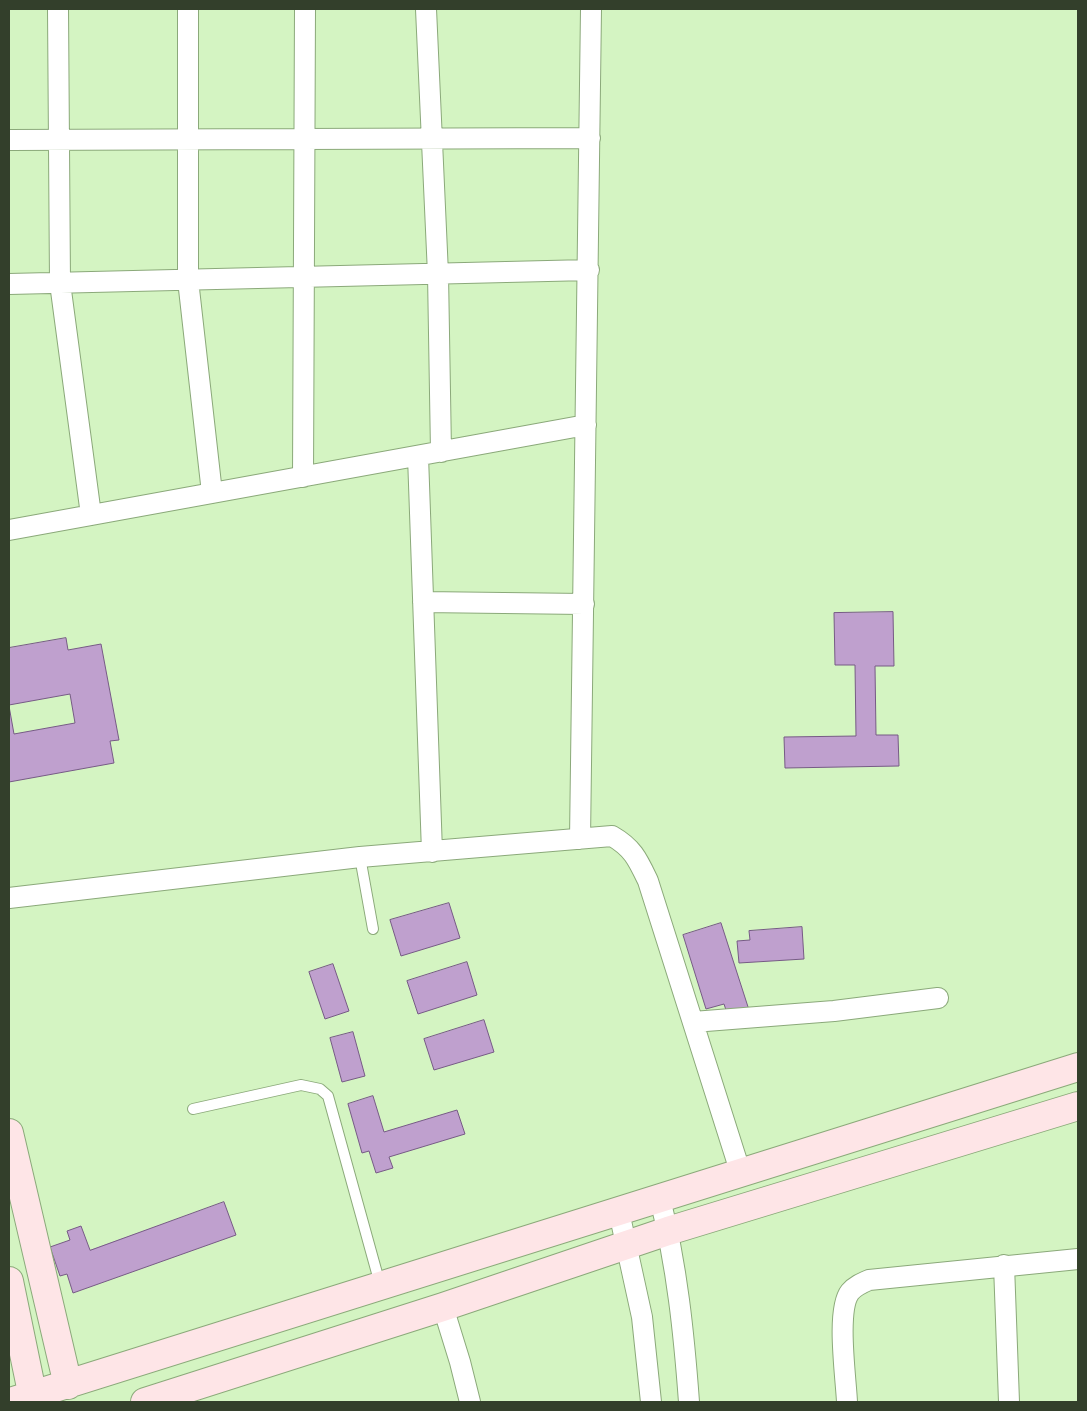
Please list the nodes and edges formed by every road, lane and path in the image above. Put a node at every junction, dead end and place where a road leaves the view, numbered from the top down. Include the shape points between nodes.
1 (58, 9) edge
2 (188, 9) edge
3 (305, 9) edge
4 (426, 9) edge
5 (590, 9) edge
6 (432, 138) junction
7 (590, 138) junction
8 (188, 139) junction
9 (305, 139) junction
10 (9, 140) edge
11 (59, 140) junction
12 (589, 270) junction
13 (438, 274) junction
14 (305, 277) junction
15 (188, 280) junction
16 (60, 283) junction
17 (9, 284) edge
18 (586, 425) junction
19 (441, 452) junction
20 (418, 456) junction
21 (303, 477) junction
22 (212, 493) junction
23 (91, 515) junction
24 (9, 530) edge
25 (423, 602) junction
26 (584, 604) junction
27 (580, 840) junction
28 (432, 852) junction
29 (360, 857) junction
30 (9, 898) edge
31 (373, 929) dead end
32 (938, 998) dead end
33 (693, 1022) junction
34 (1078, 1067) edge
35 (193, 1109) dead end
36 (1076, 1110) edge
37 (9, 1133) edge
38 (741, 1174) junction
39 (660, 1199) junction
40 (619, 1212) junction
41 (668, 1231) junction
42 (626, 1244) junction
43 (1078, 1259) edge
44 (1004, 1265) junction
45 (9, 1281) edge
46 (381, 1287) junction
47 (444, 1308) junction
48 (68, 1385) junction
49 (26, 1400) edge
50 (145, 1402) edge
51 (470, 1402) edge
52 (651, 1402) edge
53 (689, 1402) edge
54 (847, 1402) edge
55 (1009, 1402) edge

1 - 11 street
2 - 8 street
3 - 9 street
4 - 6 street
5 - 7 street
6 - 7 street
6 - 9 street
6 - 13 street
7 - 12 street
8 - 9 street
8 - 11 street
8 - 15 street
9 - 14 street
10 - 11 street
11 - 16 street
12 - 13 street
12 - 18 street
13 - 14 street
13 - 19 street
14 - 15 street
14 - 21 street
15 - 16 street
15 - 22 street
16 - 17 street
16 - 23 street
18 - 19 street
18 - 26 street
19 - 20 street
20 - 21 street
20 - 25 street
21 - 22 street
22 - 23 street
23 - 24 street
25 - 26 street
25 - 28 street
26 - 27 street
27 - 28 street
27 - 33 street via 612,836 626,844 635,855 648,881
28 - 29 street
29 - 30 street
29 - 31 lane
32 - 33 street
33 - 38 street
34 - 38 main road
35 - 46 lane via 301,1085 320,1090 328,1096
36 - 41 main road
37 - 48 main road
38 - 39 main road
39 - 40 main road
39 - 41 street
40 - 42 street
40 - 46 main road
41 - 42 main road
41 - 53 street via 680,1307
42 - 47 main road
42 - 52 street via 642,1317
43 - 44 street
44 - 54 street via 869,1280 850,1292 842,1312
44 - 55 street
45 - 49 main road
46 - 48 main road
47 - 50 main road
47 - 51 street
48 - 49 main road

